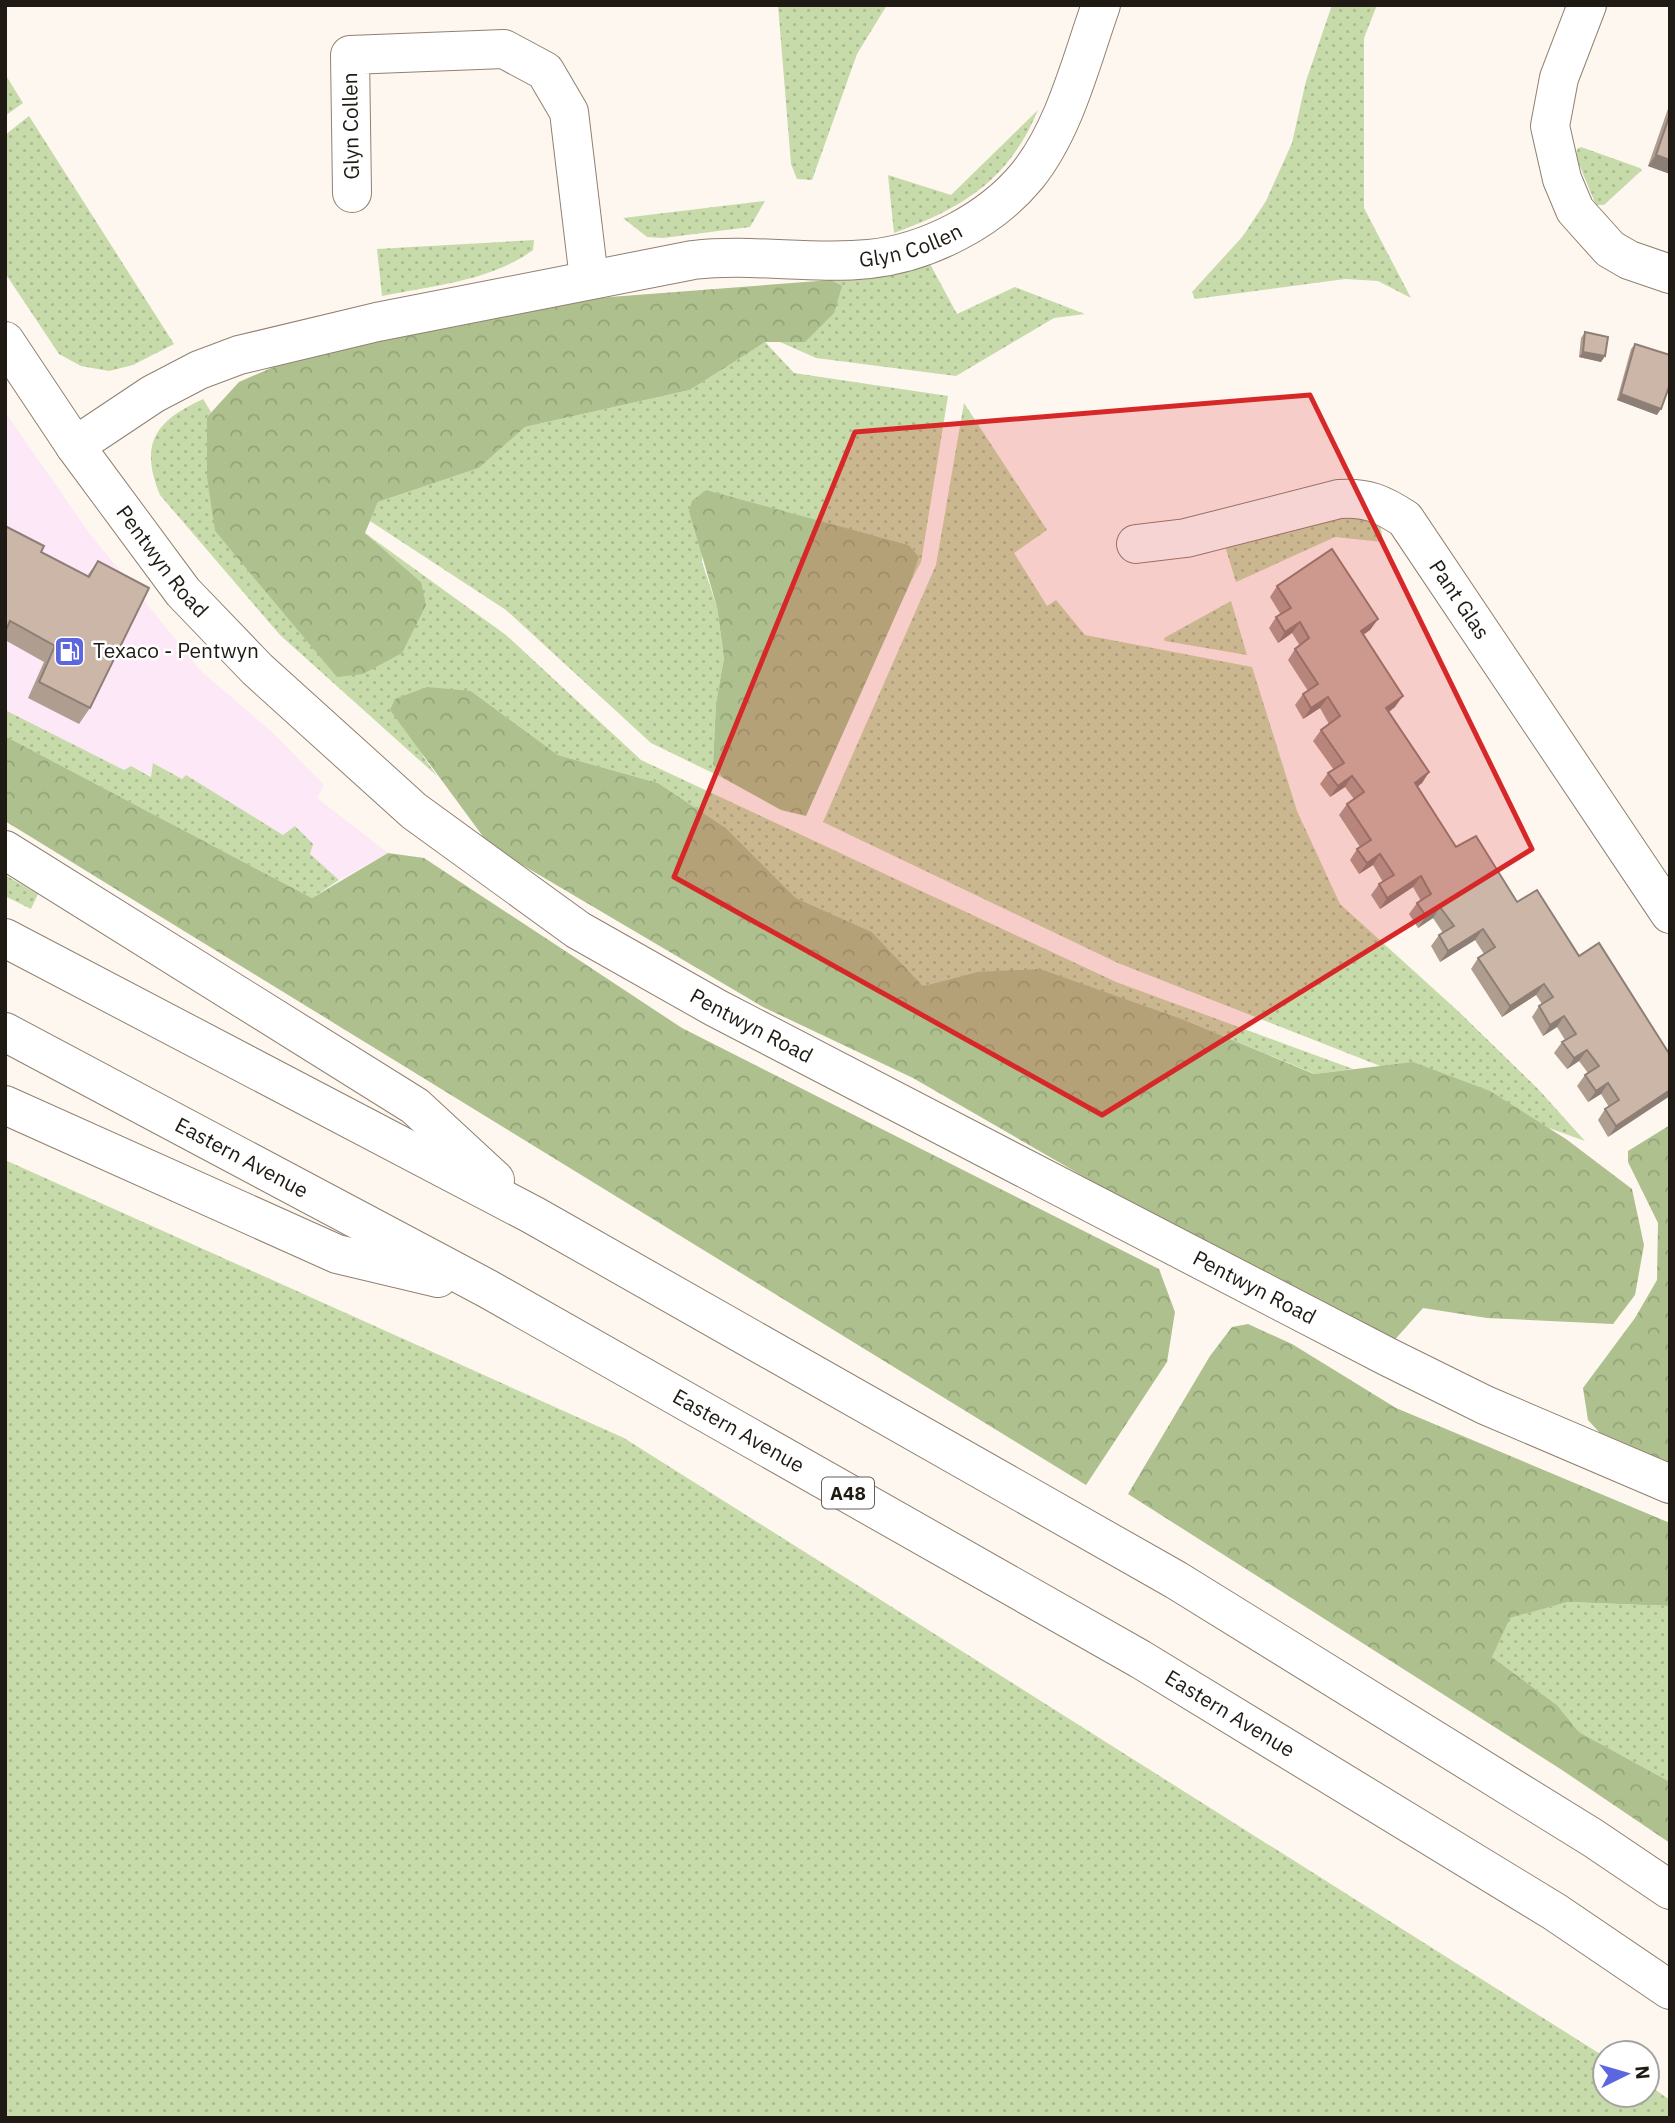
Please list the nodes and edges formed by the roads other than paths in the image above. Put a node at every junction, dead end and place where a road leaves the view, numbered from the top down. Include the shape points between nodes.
1 (1101, 5) edge
2 (1587, 5) edge
3 (352, 193) dead end
4 (1670, 274) edge
5 (589, 279) junction
6 (5, 341) edge
7 (75, 446) junction
8 (1136, 544) dead end
9 (5, 850) edge
10 (1670, 914) edge
11 (5, 937) edge
12 (5, 1032) edge
13 (5, 1105) edge
14 (533, 1215) junction
15 (488, 1289) junction
16 (1670, 1484) edge
17 (1670, 1890) edge
18 (1670, 1990) edge

1 - 5 main road, Glyn Collen via 1058,122 1027,176 990,209 939,241 868,259 722,257
2 - 4 main road via 1559,78 1550,126 1562,179 1575,210 1601,241 1629,260
3 - 5 main road, Glyn Collen via 350,55 504,49 545,71 569,112
5 - 7 main road, Glyn Collen via 239,355 153,394
6 - 7 main road, Pentwyn Road
7 - 16 main road, Pentwyn Road via 183,592 257,669 414,811 578,930 716,1008 1388,1357 1485,1405
8 - 10 main road, Pant Glas via 1186,538 1339,499 1372,500 1405,519
9 - 14 main road via 415,1106
11 - 14 main road
12 - 15 main road, Eastern Avenue / A48
13 - 15 main road via 337,1254
14 - 17 main road via 1176,1580
15 - 18 main road, Eastern Avenue / A48 via 1140,1659 1555,1912

